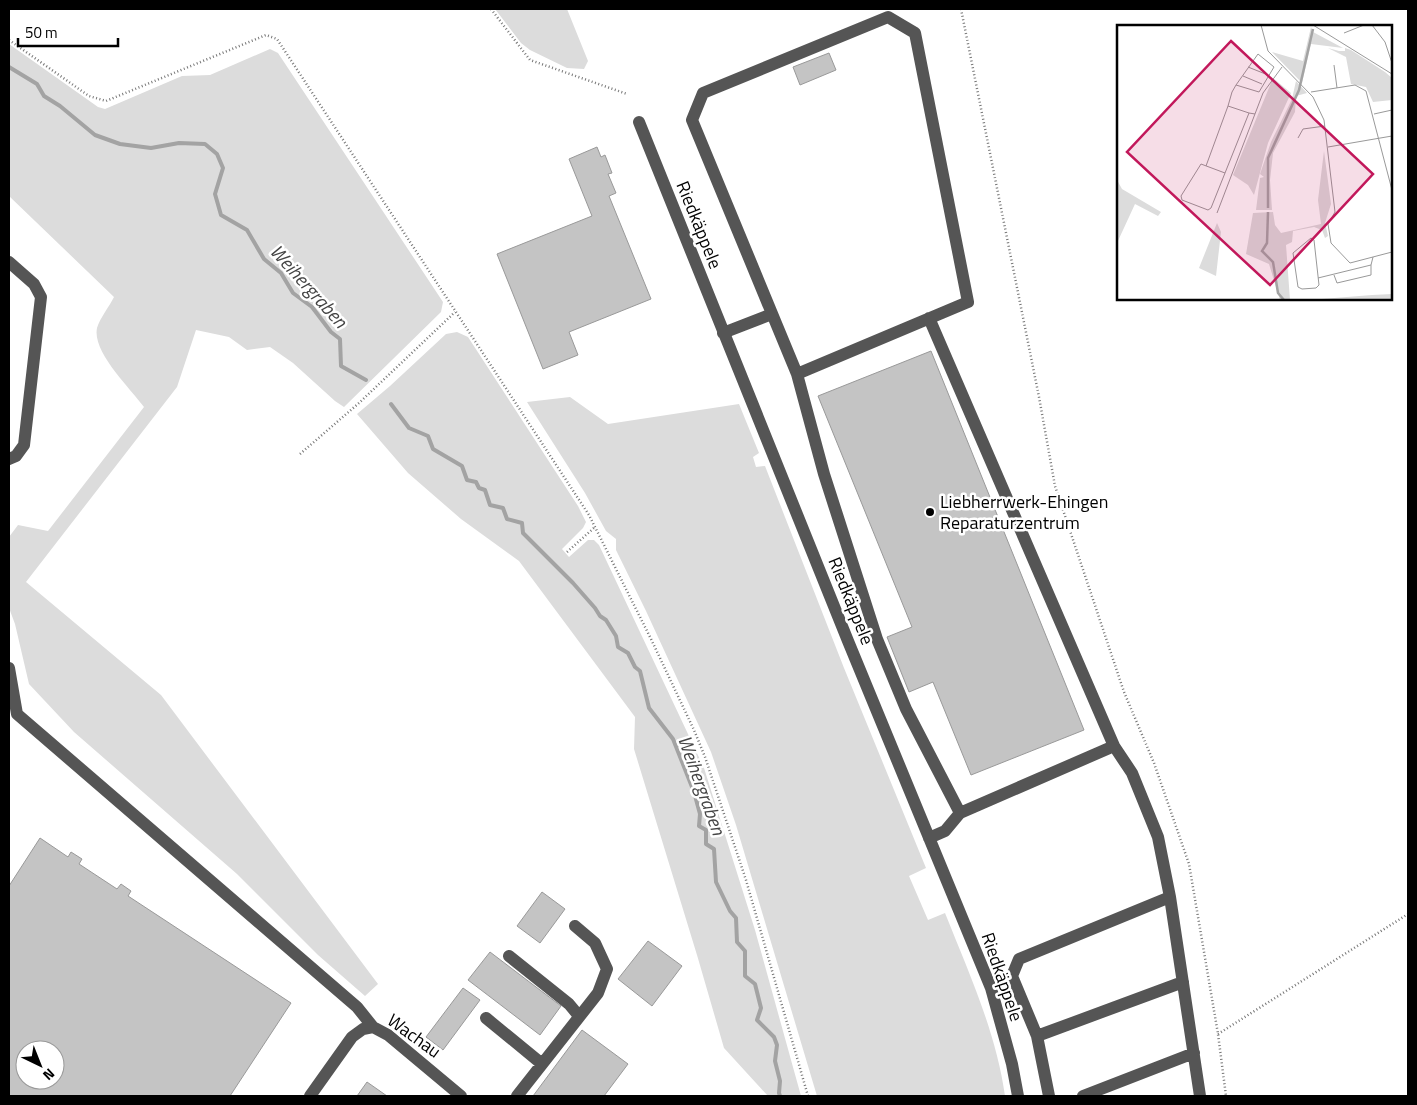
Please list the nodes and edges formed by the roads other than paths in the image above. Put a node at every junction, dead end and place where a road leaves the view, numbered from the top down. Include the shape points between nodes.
1 (638, 122) dead end
2 (9, 262) edge
3 (772, 314) junction
4 (929, 318) junction
5 (723, 333) junction
6 (797, 374) junction
7 (9, 459) edge
8 (9, 668) edge
9 (1114, 746) junction
10 (960, 813) junction
11 (929, 838) junction
12 (1170, 897) junction
13 (576, 926) dead end
14 (509, 956) dead end
15 (1183, 982) junction
16 (580, 1016) junction
17 (486, 1018) dead end
18 (374, 1027) junction
19 (1037, 1036) junction
20 (1194, 1053) junction
21 (542, 1064) junction
22 (310, 1096) edge
23 (461, 1096) edge
24 (517, 1096) edge
25 (1018, 1096) edge
26 (1049, 1096) edge
27 (1083, 1096) edge
28 (1200, 1096) edge

1 - 5 street, Riedkäppele
2 - 7 street via 34,284 41,297 24,445 16,456
3 - 4 street via 692,120 703,92 888,17 915,33 968,302
3 - 5 street
3 - 6 street
4 - 6 street
4 - 9 street
5 - 11 street, Riedkäppele
6 - 10 street via 824,474 877,639 906,709
8 - 18 street via 17,714 357,1007
9 - 10 street
9 - 12 street via 1132,773 1158,837
10 - 11 street via 945,831
11 - 25 street, Riedkäppele via 991,988
12 - 15 street
12 - 19 street via 1019,959 1012,976
13 - 16 street via 595,943 608,969 598,994
14 - 16 street
15 - 19 street
15 - 20 street
16 - 21 street
17 - 21 street
18 - 22 street, Wachau via 352,1037
18 - 23 street, Wachau
19 - 26 street
20 - 27 street
20 - 28 street
21 - 24 street

